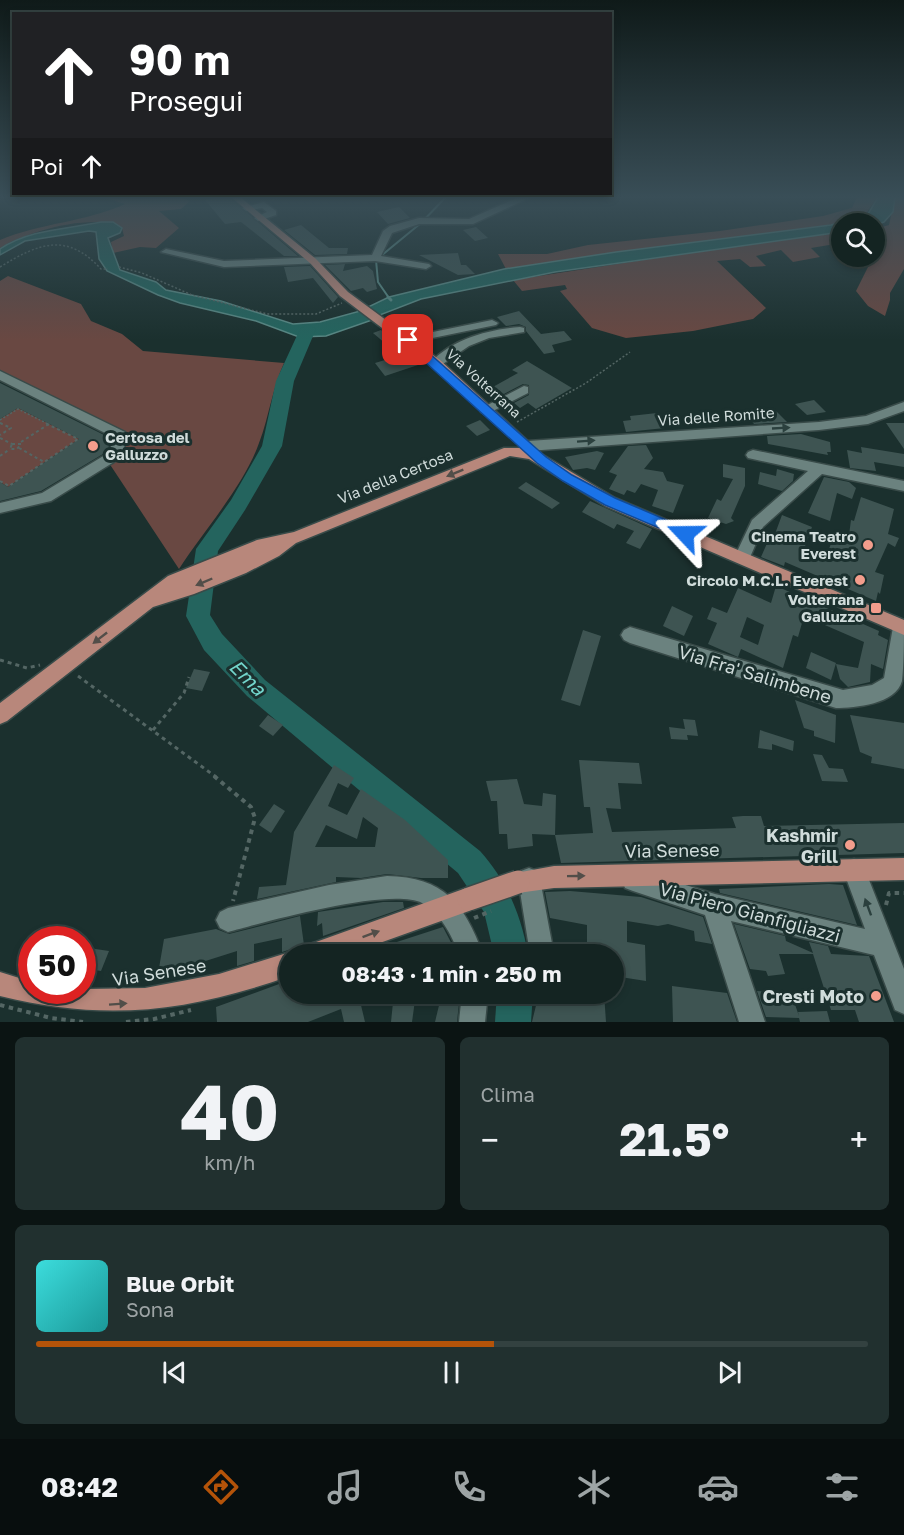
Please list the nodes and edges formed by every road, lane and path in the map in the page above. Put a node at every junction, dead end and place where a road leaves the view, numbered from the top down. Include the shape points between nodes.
1 (293, 245) edge
2 (381, 245) edge
3 (166, 252) dead end
4 (375, 258) junction
5 (314, 261) junction
6 (426, 266) dead end
7 (0, 267) edge
8 (119, 267) dead end
9 (108, 269) dead end
10 (350, 301) junction
11 (492, 323) dead end
12 (520, 330) dead end
13 (408, 340) junction
14 (630, 352) dead end
15 (436, 363) junction
16 (0, 375) edge
17 (524, 390) dead end
18 (904, 406) edge
19 (486, 409) junction
20 (0, 421) edge
21 (49, 424) junction
22 (0, 436) edge
23 (510, 439) junction
24 (20, 443) junction
25 (12, 444) junction
26 (528, 446) junction
27 (19, 448) junction
28 (10, 449) junction
29 (753, 455) dead end
30 (0, 456) edge
31 (542, 460) junction
32 (44, 462) junction
33 (819, 469) junction
34 (0, 481) edge
35 (904, 486) edge
36 (0, 508) edge
37 (742, 558) junction
38 (903, 627) edge
39 (630, 635) dead end
40 (0, 660) edge
41 (46, 662) dead end
42 (78, 676) dead end
43 (189, 677) dead end
44 (0, 715) edge
45 (153, 730) junction
46 (904, 869) edge
47 (854, 870) junction
48 (619, 876) junction
49 (523, 881) junction
50 (715, 906) junction
51 (445, 908) junction
52 (228, 920) joint
53 (344, 944) edge
54 (468, 944) edge
55 (539, 944) edge
56 (882, 945) junction
57 (279, 967) edge
58 (0, 984) edge
59 (904, 1001) edge
60 (473, 1004) edge
61 (0, 1005) edge
62 (83, 1022) edge
63 (471, 1022) edge
64 (752, 1022) edge

1 - 5 main road, Via Volterrana
2 - 4 street
3 - 5 street via 224,264
4 - 5 street
4 - 6 street
5 - 10 main road, Via Volterrana
7 - 9 path via 32,249 49,246 85,251 101,270
8 - 10 path via 192,295 267,314 316,314
10 - 13 main road, Via Volterrana
11 - 13 street
12 - 15 street via 472,339
13 - 15 main road, Via Volterrana
14 - 23 path
15 - 19 main road, Via Volterrana
16 - 36 street via 120,435 121,441 117,454 46,497
17 - 19 street
26 -> 18 street, Via delle Romite via 846,424
19 - 23 main road, Via Volterrana
20 - 21 path via 18,409
20 - 22 path via 11,428
21 - 24 path
21 - 32 path via 78,439
22 - 25 path
23 - 26 main road
23 - 31 main road, Via Volterrana
23 -> 44 main road, Via della Certosa via 146,602
24 - 25 path
24 - 27 path
25 - 28 path
26 - 31 main road
27 - 28 path
27 - 32 path
28 - 30 path
29 - 33 street
31 - 37 main road, Via Volterrana via 610,502
32 - 34 path via 9,486
33 - 35 street
33 - 37 street via 757,524
37 - 38 main road, Via Volterrana
38 - 39 street, Via Fra' Salimbene via 893,682 888,688 847,700
40 - 41 path via 27,668
42 - 45 path
43 - 45 path via 184,693
45 - 52 path via 251,807 255,818
46 - 47 main road, Via Senese
47 - 48 main road, Via Senese
56 -> 47 street
49 -> 48 main road, Via Senese
48 - 50 street, Via Piero Gianfigliazzi
49 - 51 main road, Via Senese, bridge
49 - 55 street
50 - 56 street, Via Piero Gianfigliazzi
50 - 64 street
51 - 52 street via 425,891 396,887
53 -> 51 main road, Via Senese
51 - 54 street
56 - 59 street
58 -> 57 main road, Via Senese via 26,996 67,1004 109,1004 205,991
60 - 63 street
61 - 62 path

